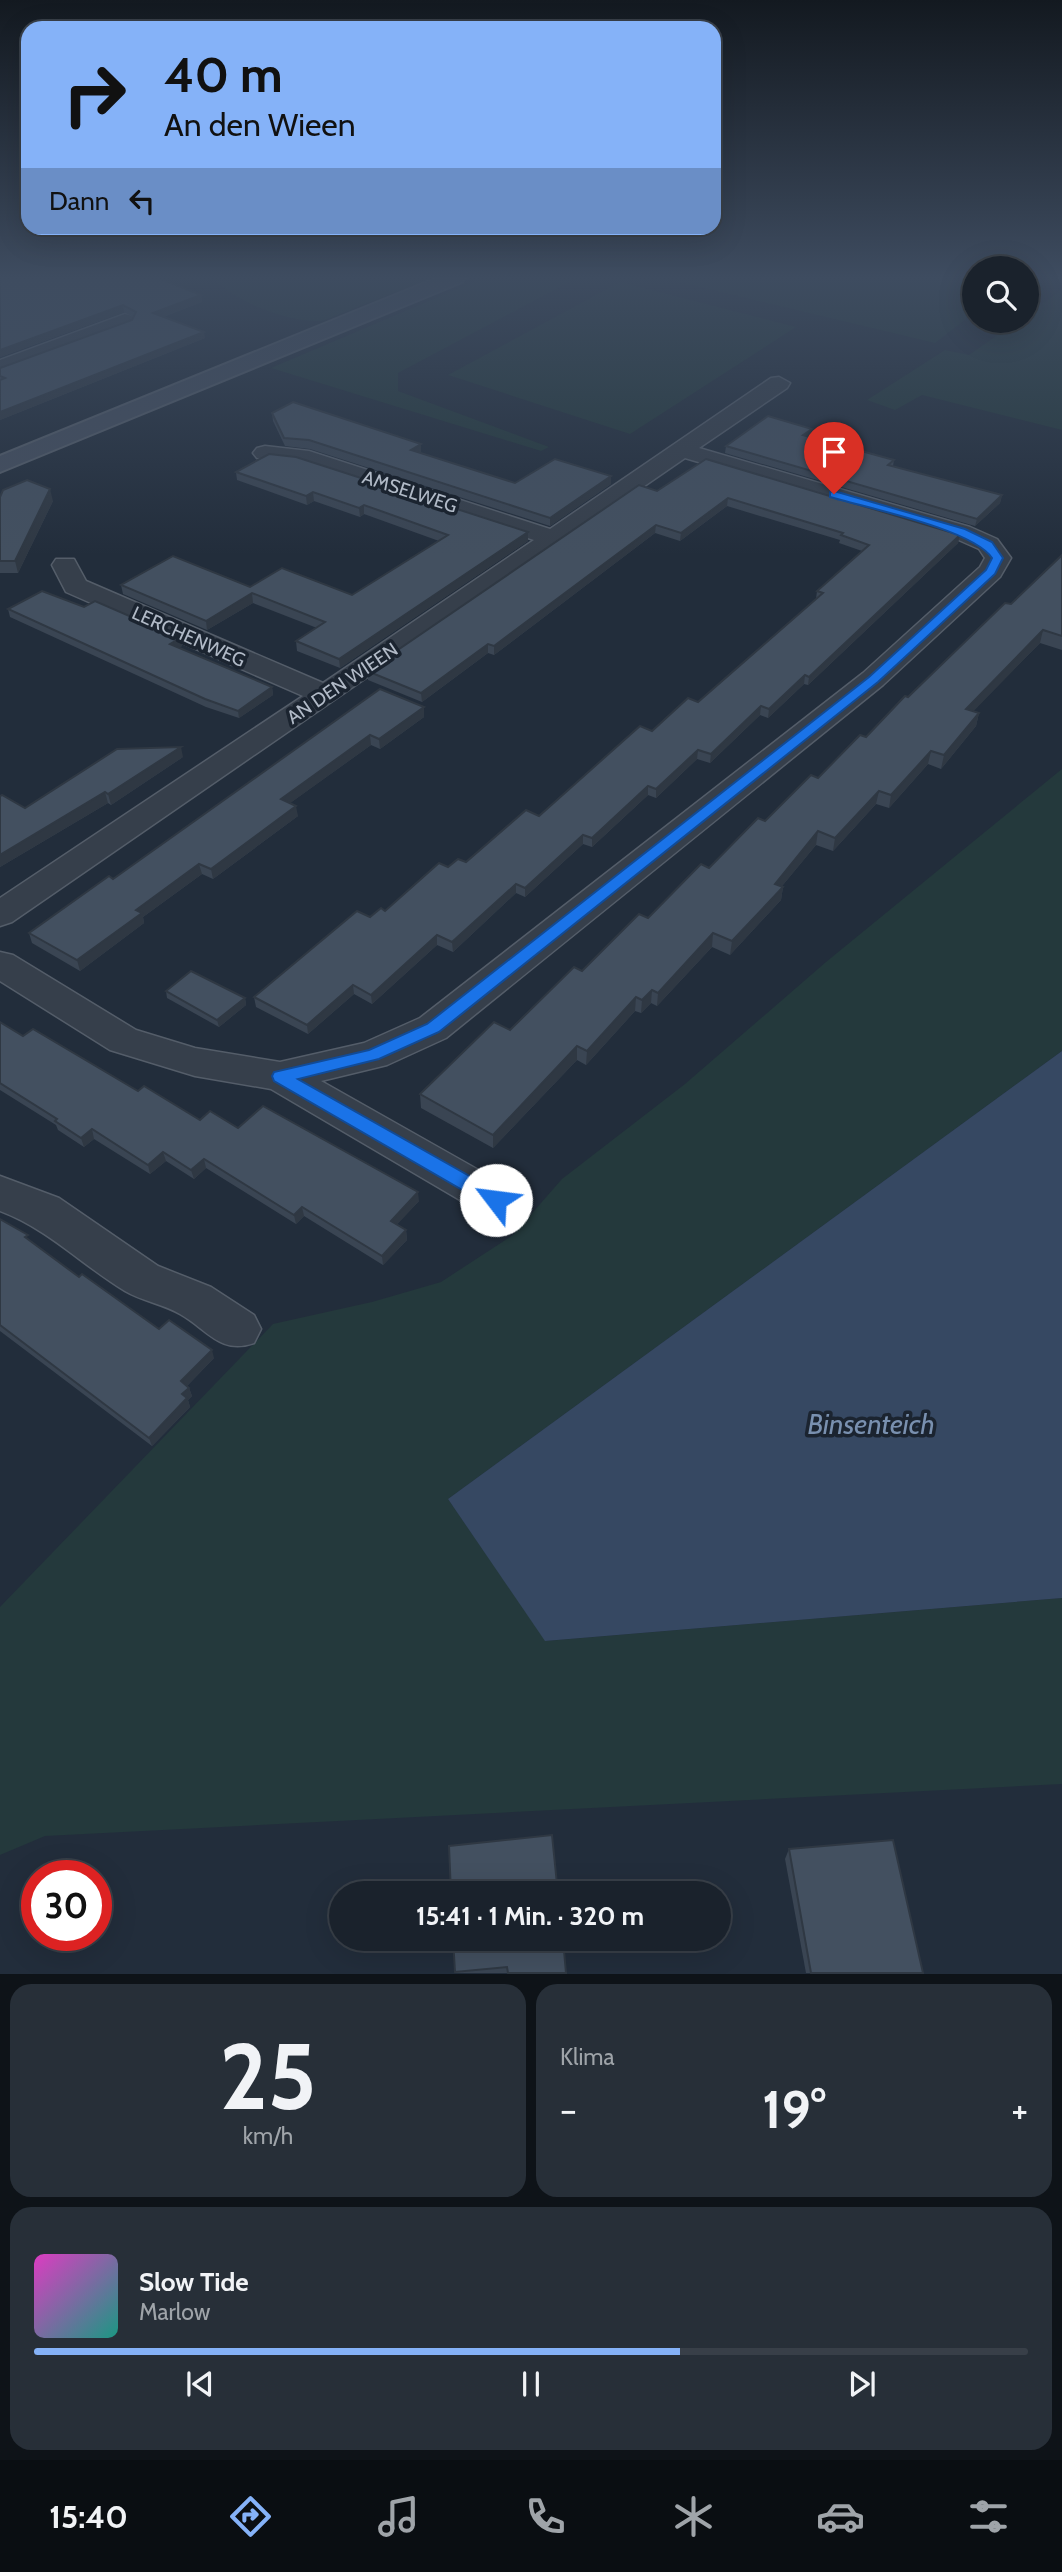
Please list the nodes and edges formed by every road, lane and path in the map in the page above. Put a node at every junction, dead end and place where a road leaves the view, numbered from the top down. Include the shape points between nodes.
1 (231, 370) edge
2 (779, 383) dead end
3 (681, 450) junction
4 (265, 453) edge
5 (0, 465) edge
6 (553, 538) junction
7 (65, 565) dead end
8 (325, 695) junction
9 (0, 914) edge
10 (0, 964) edge
11 (280, 1076) junction
12 (0, 1192) edge
13 (496, 1200) dead end
14 (238, 1329) dead end

1 - 5 main road
2 - 3 street, AN DEN WIEEN
3 - 6 street, AN DEN WIEEN
3 - 11 street via 961,532 988,544 998,558 991,571 873,679 433,1028 373,1055
4 - 6 street, AMSELWEG via 301,456
6 - 8 street, AN DEN WIEEN
7 - 8 street, LERCHENWEG via 75,586
8 - 9 street, AN DEN WIEEN
10 - 11 street via 123,1040 195,1062
11 - 13 street
12 - 14 street via 44,1210 142,1279 195,1300

